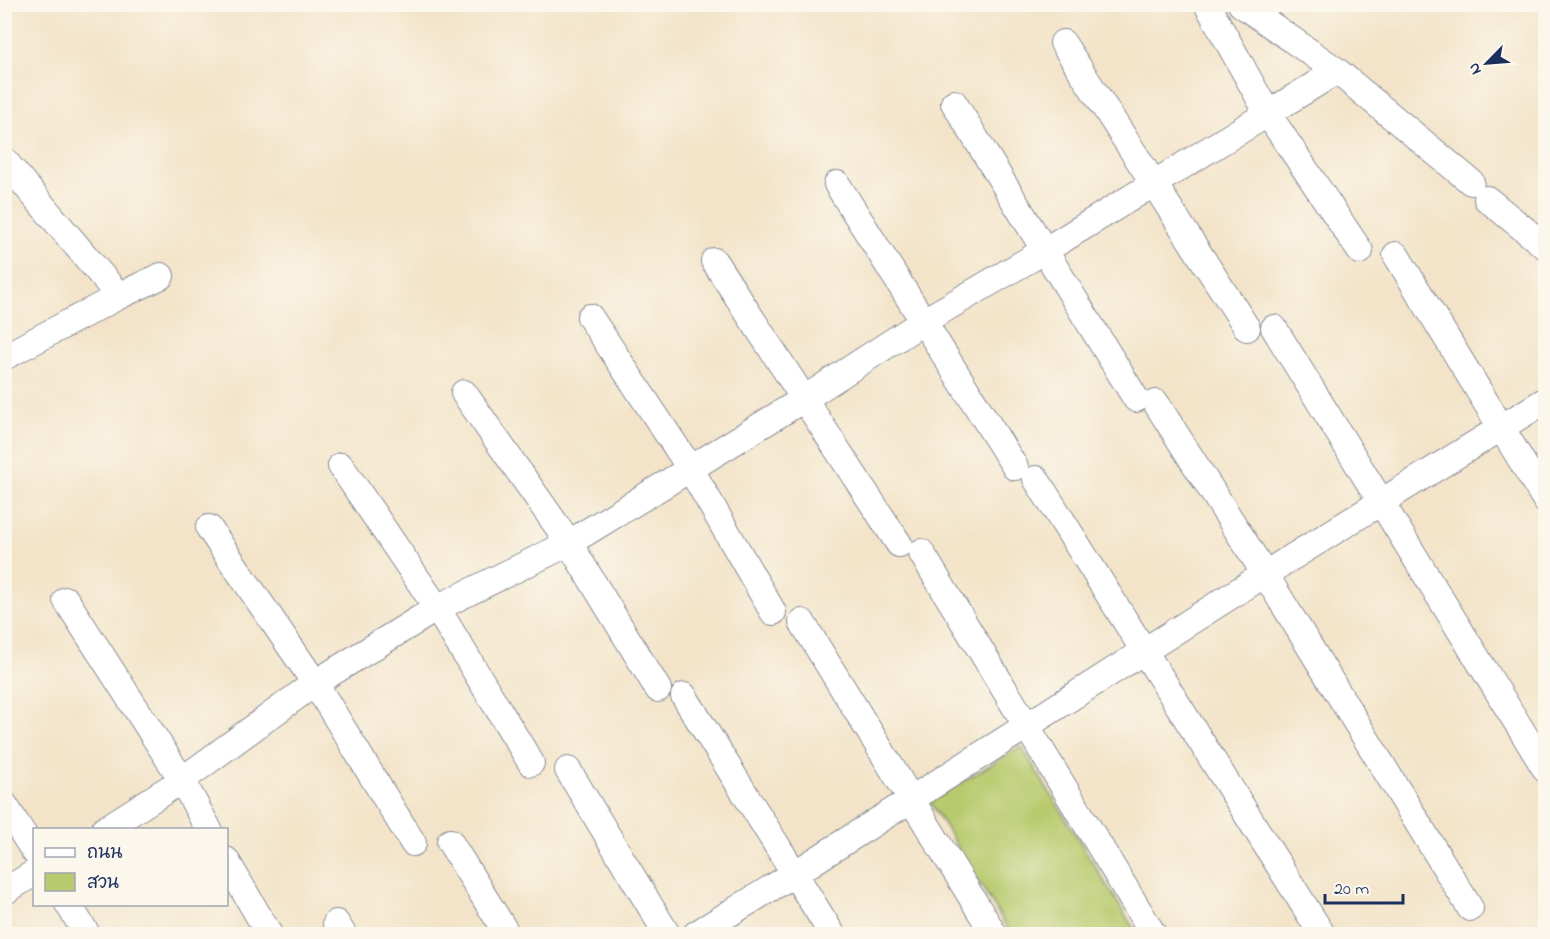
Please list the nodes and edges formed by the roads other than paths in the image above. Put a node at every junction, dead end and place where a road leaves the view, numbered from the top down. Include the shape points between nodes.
1 (1207, 4) edge
2 (1241, 4) edge
3 (1063, 43) dead end
4 (1337, 71) junction
5 (954, 103) dead end
6 (1268, 114) junction
7 (4, 160) edge
8 (837, 184) dead end
9 (1153, 185) junction
10 (1545, 247) edge
11 (1044, 251) junction
12 (1360, 251) dead end
13 (1396, 255) dead end
14 (714, 261) dead end
15 (161, 276) dead end
16 (119, 296) junction
17 (590, 317) dead end
18 (924, 321) junction
19 (1247, 328) dead end
20 (1274, 328) dead end
21 (4, 357) edge
22 (464, 393) dead end
23 (804, 399) junction
24 (1545, 400) edge
25 (1501, 427) junction
26 (341, 466) dead end
27 (690, 468) junction
28 (1545, 501) edge
29 (1382, 502) junction
30 (209, 528) dead end
31 (569, 543) junction
32 (1265, 574) junction
33 (66, 600) dead end
34 (437, 608) junction
35 (774, 612) dead end
36 (802, 622) dead end
37 (1145, 651) junction
38 (315, 683) junction
39 (658, 689) dead end
40 (684, 696) dead end
41 (1025, 725) junction
42 (531, 763) dead end
43 (568, 770) dead end
44 (1545, 770) edge
45 (182, 780) junction
46 (911, 799) junction
47 (4, 804) edge
48 (107, 828) edge
49 (208, 828) edge
50 (450, 842) dead end
51 (413, 843) dead end
52 (33, 849) edge
53 (228, 864) edge
54 (33, 874) edge
55 (794, 874) junction
56 (4, 892) edge
57 (69, 906) edge
58 (1470, 908) dead end
59 (267, 932) edge
60 (87, 934) edge
61 (507, 934) edge
62 (667, 934) edge
63 (696, 934) edge
64 (832, 934) edge
65 (994, 934) edge
66 (1153, 934) edge
67 (1322, 934) edge

1 - 6 street
2 - 4 street
3 - 9 street
4 - 6 street
4 - 10 street
5 - 11 street
6 - 9 street
6 - 12 street
7 - 16 street
8 - 18 street
9 - 11 street
9 - 19 street
11 - 18 street
11 - 32 street
13 - 25 street
14 - 23 street
15 - 16 street
16 - 21 street
17 - 27 street
18 - 23 street
18 - 37 street
20 - 29 street
22 - 31 street
23 - 27 street
23 - 41 street via 910,548
24 - 25 street
25 - 28 street
25 - 29 street
26 - 34 street
27 - 31 street
27 - 35 street
29 - 32 street
29 - 44 street
30 - 38 street
31 - 34 street
31 - 39 street
32 - 37 street
32 - 58 street
33 - 45 street
34 - 38 street
34 - 42 street
36 - 46 street
37 - 41 street
37 - 67 street
38 - 45 street
38 - 51 street
40 - 55 street
41 - 46 street
41 - 66 street
43 - 62 street
45 - 48 street
45 - 49 street
46 - 55 street
46 - 65 street
47 - 52 street
50 - 61 street
53 - 59 street
54 - 56 street
55 - 63 street
55 - 64 street
57 - 60 street

